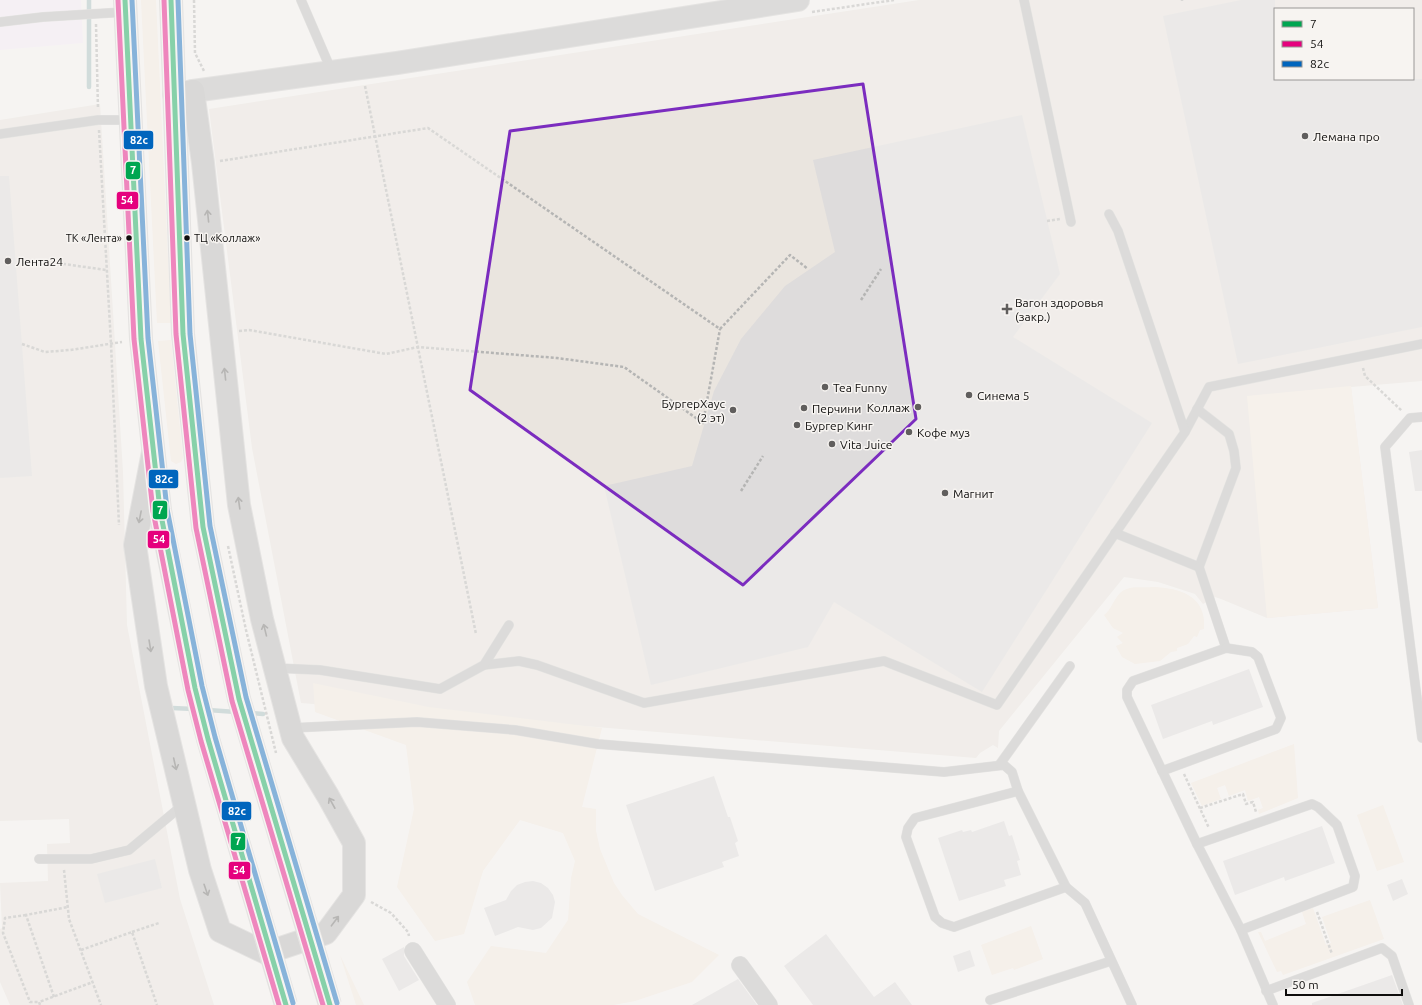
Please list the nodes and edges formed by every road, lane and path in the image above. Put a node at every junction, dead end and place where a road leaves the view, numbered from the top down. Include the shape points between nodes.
1 (171, 0) edge
2 (301, 0) edge
3 (798, 0) edge
4 (1024, 0) edge
5 (125, 6) edge
6 (723, 6) edge
7 (90, 14) junction
8 (0, 22) edge
9 (362, 68) junction
10 (332, 72) junction
11 (184, 92) junction
12 (98, 120) junction
13 (129, 120) junction
14 (0, 134) edge
15 (375, 136) junction
16 (203, 163) junction
17 (1109, 214) dead end
18 (1071, 222) dead end
19 (38, 265) dead end
20 (808, 269) dead end
21 (881, 269) dead end
22 (106, 270) junction
23 (861, 300) dead end
24 (720, 329) junction
25 (249, 330) dead end
26 (22, 344) dead end
27 (111, 344) junction
28 (1422, 344) edge
29 (418, 347) junction
30 (1360, 357) junction
31 (1197, 409) junction
32 (1422, 417) edge
33 (1410, 418) junction
34 (1185, 432) junction
35 (153, 452) junction
36 (763, 456) dead end
37 (741, 491) dead end
38 (119, 530) dead end
39 (1116, 533) junction
40 (228, 546) dead end
41 (1199, 567) junction
42 (509, 625) dead end
43 (476, 634) dead end
44 (1226, 648) junction
45 (484, 666) junction
46 (1070, 666) dead end
47 (274, 668) junction
48 (290, 728) junction
49 (1422, 738) edge
50 (278, 761) dead end
51 (1000, 764) junction
52 (1180, 764) junction
53 (1162, 771) junction
54 (1018, 791) junction
55 (184, 804) junction
56 (1200, 808) junction
57 (1260, 822) junction
58 (1213, 838) junction
59 (1197, 844) junction
60 (39, 859) dead end
61 (63, 859) junction
62 (1066, 887) junction
63 (366, 899) dead end
64 (1313, 902) junction
65 (68, 907) junction
66 (26, 915) junction
67 (158, 923) dead end
68 (1241, 930) junction
69 (132, 932) junction
70 (81, 950) junction
71 (413, 951) joint
72 (1111, 960) junction
73 (740, 965) dead end
74 (1336, 965) junction
75 (93, 982) junction
76 (1266, 991) junction
77 (54, 996) junction
78 (990, 1000) dead end
79 (39, 1003) edge
80 (101, 1005) edge
81 (157, 1005) edge
82 (286, 1005) edge
83 (330, 1005) edge
84 (447, 1005) edge
85 (769, 1005) edge
86 (1132, 1005) edge
87 (1273, 1005) edge
88 (1409, 1005) edge

1 - 11 main road
2 - 10 lane
3 - 6 street
4 - 18 lane
5 - 7 lane
5 - 13 main road
6 - 9 street
7 - 8 lane
7 - 12 path
9 - 10 street
9 - 15 path
10 - 11 street
11 - 16 main road
11 - 83 main road, bridge via 183,334 203,527 239,699
12 - 13 lane
12 - 14 lane
12 - 22 path
13 - 35 main road via 140,333
15 - 16 path
15 - 24 path via 428,128
15 - 29 path
47 -> 16 main road via 239,505
17 - 34 lane via 1118,231
19 - 22 path via 64,264
20 - 24 path via 790,255
21 - 23 path
22 - 27 path
24 - 29 path via 703,423 624,367 557,358
25 - 29 path via 386,354
26 - 27 path via 45,352
27 - 38 path
28 - 30 lane
29 - 43 path
30 - 31 lane via 1209,387
30 - 33 path via 1365,376
31 - 34 lane
31 - 41 lane via 1229,434 1236,468
32 - 33 lane
33 - 49 lane via 1386,447
34 - 39 lane
35 -> 55 main road via 135,545 156,686
35 - 82 main road, bridge via 165,538 195,688
36 - 37 path
39 - 41 lane
39 - 45 lane via 997,705 884,661 644,703 537,665 519,661
40 - 50 path, bridge
41 - 44 lane
42 - 45 lane
44 - 52 lane via 1252,652 1258,657 1281,718 1280,722 1276,729
44 - 53 lane via 1133,682 1127,690 1127,697
45 - 47 lane via 440,689 320,670
46 - 51 lane
47 - 48 main road
48 - 51 lane via 417,722 515,730 598,744 944,772
55 -> 48 main road via 200,870 220,931 266,953 326,933 354,895 354,843 293,738
51 - 54 lane via 1012,772
52 - 53 lane
52 - 56 path
53 - 59 lane
54 - 62 lane
54 - 62 lane via 915,818 912,822 906,837 935,917 942,923 954,927
55 - 61 lane via 129,850 90,859
56 - 57 path via 1243,794 1246,804 1253,802
56 - 58 path
57 - 58 lane
57 - 64 lane via 1312,804 1337,825 1355,876 1354,884
58 - 59 lane
59 - 68 lane
60 - 61 lane
61 - 65 path
62 - 72 lane via 1085,903
63 - 71 path via 391,913 408,932
64 - 68 lane
64 - 74 path
65 - 66 path
65 - 70 path via 69,919
66 - 77 path
66 - 79 path via 5,918 3,933 30,1002
67 - 69 path
68 - 76 lane
69 - 70 path
69 - 81 path
70 - 75 path
71 - 84 street
72 - 78 lane
72 - 86 lane
73 - 85 street
74 - 76 lane
74 - 88 lane via 1384,949 1392,956
75 - 77 path
75 - 80 path
76 - 87 lane
77 - 79 path

